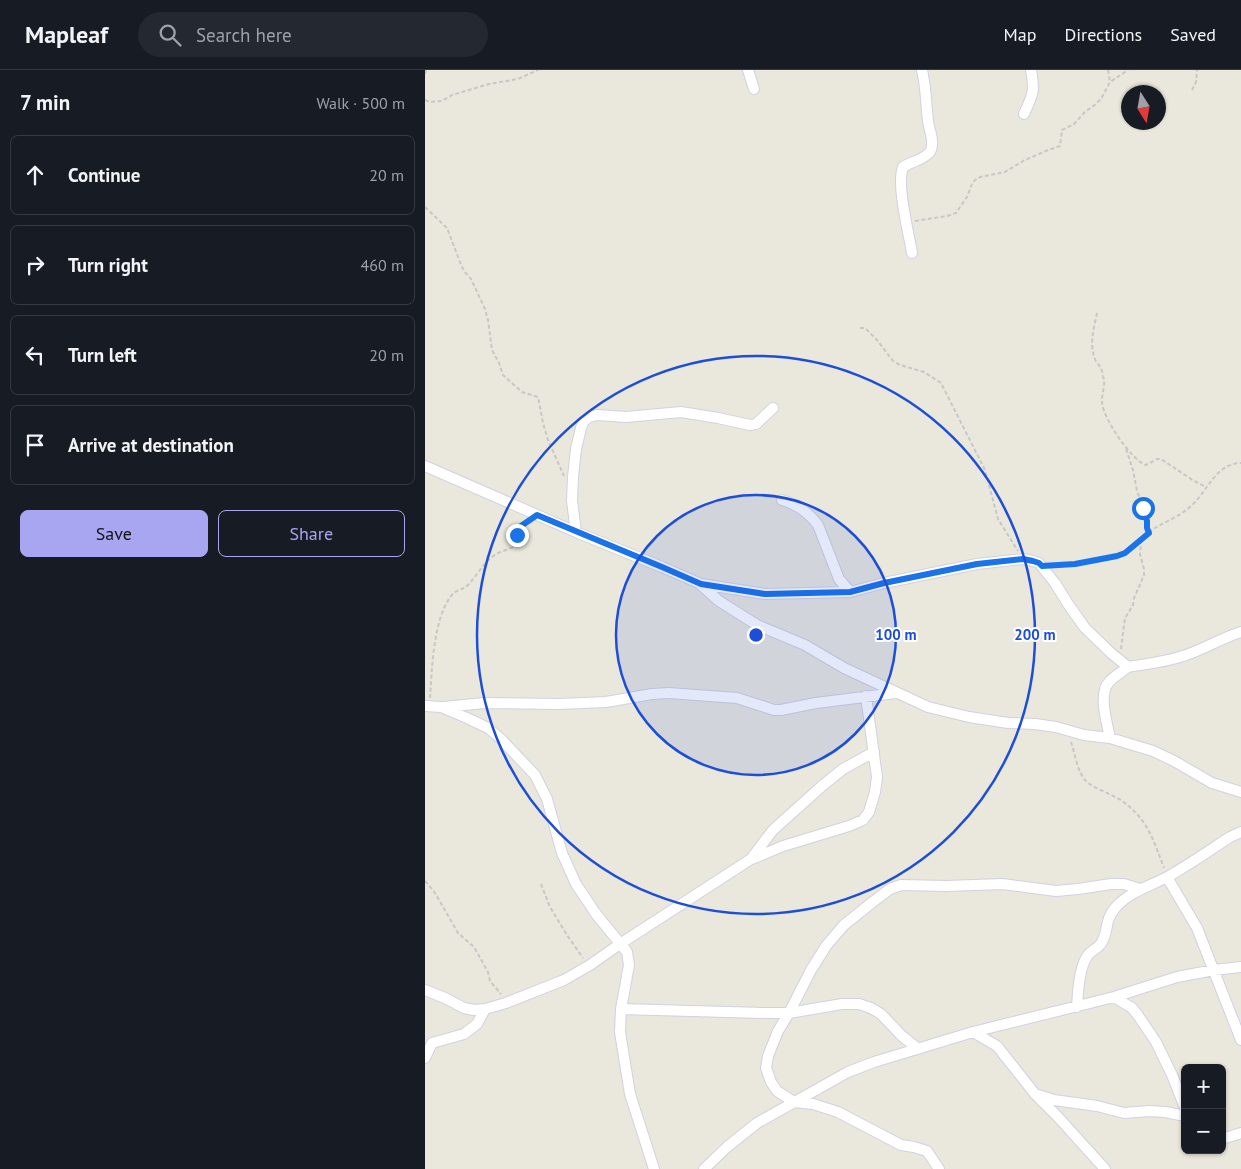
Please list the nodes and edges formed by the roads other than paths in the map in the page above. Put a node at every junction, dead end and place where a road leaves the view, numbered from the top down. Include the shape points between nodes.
1 (748, 70) edge
2 (923, 70) edge
3 (1031, 70) edge
4 (753, 89) dead end
5 (1024, 114) dead end
6 (912, 254) dead end
7 (773, 408) dead end
8 (425, 466) edge
9 (782, 500) dead end
10 (576, 532) junction
11 (701, 584) junction
12 (850, 592) junction
13 (1241, 632) edge
14 (1129, 667) junction
15 (896, 692) junction
16 (866, 696) junction
17 (427, 707) edge
18 (441, 707) junction
19 (1109, 738) junction
20 (874, 752) junction
21 (1241, 792) edge
22 (1241, 832) edge
23 (751, 859) junction
24 (1167, 877) junction
25 (1139, 889) junction
26 (620, 944) junction
27 (1241, 967) edge
28 (1214, 970) junction
29 (425, 990) edge
30 (1114, 997) junction
31 (1077, 1007) junction
32 (621, 1008) junction
33 (485, 1009) junction
34 (789, 1013) junction
35 (973, 1032) junction
36 (1241, 1040) edge
37 (917, 1048) junction
38 (425, 1058) edge
39 (1035, 1094) junction
40 (1181, 1098) edge
41 (793, 1102) junction
42 (1181, 1115) edge
43 (1241, 1133) edge
44 (1226, 1138) edge
45 (654, 1169) edge
46 (704, 1169) edge
47 (939, 1169) edge
48 (1105, 1169) edge

1 - 4 street
2 - 6 street via 933,147 924,157 903,167 900,180
3 - 5 street via 1033,97
7 - 10 street via 751,425 681,412 589,417 584,421 576,449 572,490
8 - 10 street
9 - 12 street via 813,518 839,579
10 - 11 street
11 - 12 street via 765,594
11 - 15 street via 719,601 757,625 805,645 844,668
12 - 14 street via 977,564 1023,559 1033,561 1042,566 1085,628
13 - 14 street via 1182,657
14 - 19 street via 1105,688 1103,696
15 - 16 street
15 - 19 street via 928,707 969,717 1056,727
16 - 18 street via 781,710 737,698 669,693 606,702 484,703
16 - 20 street
17 - 18 street
18 - 26 street via 488,728 535,775 547,798 562,853 576,884
19 - 21 street via 1153,751 1212,783
20 - 23 street via 843,769 810,796 773,830
20 - 23 street via 875,792 863,820
22 - 24 street
23 - 26 street
24 - 25 street
24 - 28 street via 1197,928
25 - 31 street via 1115,907 1109,916 1103,941 1085,961
25 - 34 street via 1124,884 1055,891 1002,884 901,885 890,888 844,925 826,946
26 - 32 street via 629,958
26 - 33 street via 564,980
27 - 28 street
28 - 30 street via 1177,977
28 - 36 street
29 - 33 street via 464,1008
30 - 31 street
30 - 40 street via 1132,1008 1156,1042
31 - 35 street
32 - 34 street
32 - 45 street via 620,1032 630,1094
33 - 38 street via 477,1024 464,1034 432,1044
34 - 37 street via 859,1004 881,1014
34 - 41 street via 778,1031 766,1068 777,1091
35 - 37 street
35 - 39 street via 997,1046
37 - 41 street via 848,1072
39 - 42 street via 1124,1113 1149,1111
39 - 48 street
41 - 46 street via 757,1123
41 - 47 street via 838,1112 901,1145 927,1151
43 - 44 street

